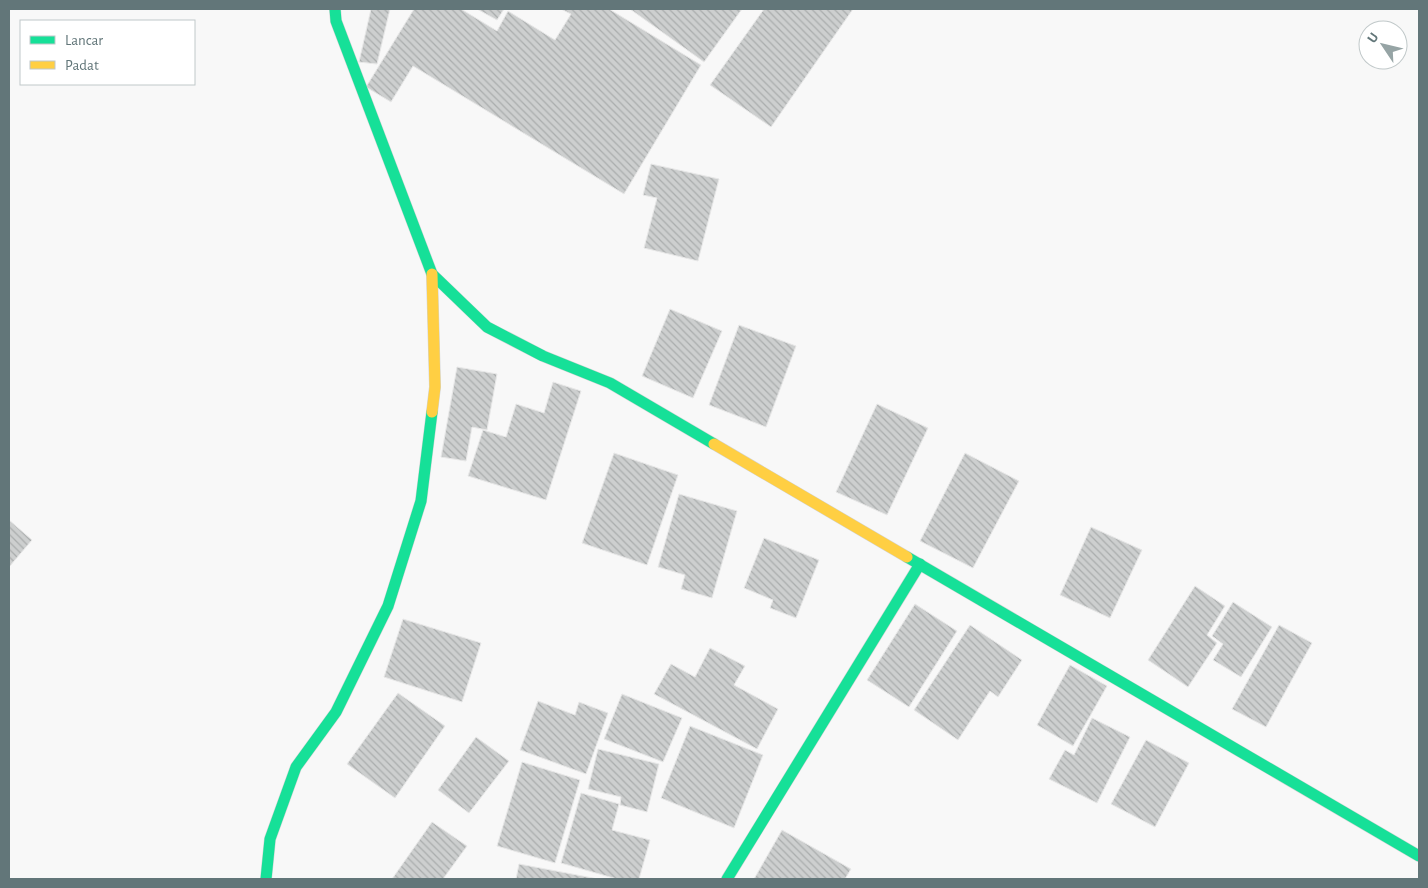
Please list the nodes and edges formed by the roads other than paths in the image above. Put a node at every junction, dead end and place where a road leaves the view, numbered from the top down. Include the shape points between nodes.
1 (334, 9) edge
2 (432, 274) junction
3 (920, 564) junction
4 (1419, 856) edge
5 (266, 879) edge
6 (727, 879) edge

1 - 2 street
2 - 3 street via 487,327 543,356 610,384
2 - 5 street via 435,387 421,501 388,606 336,712 296,767 270,839
3 - 4 street
3 - 6 street

